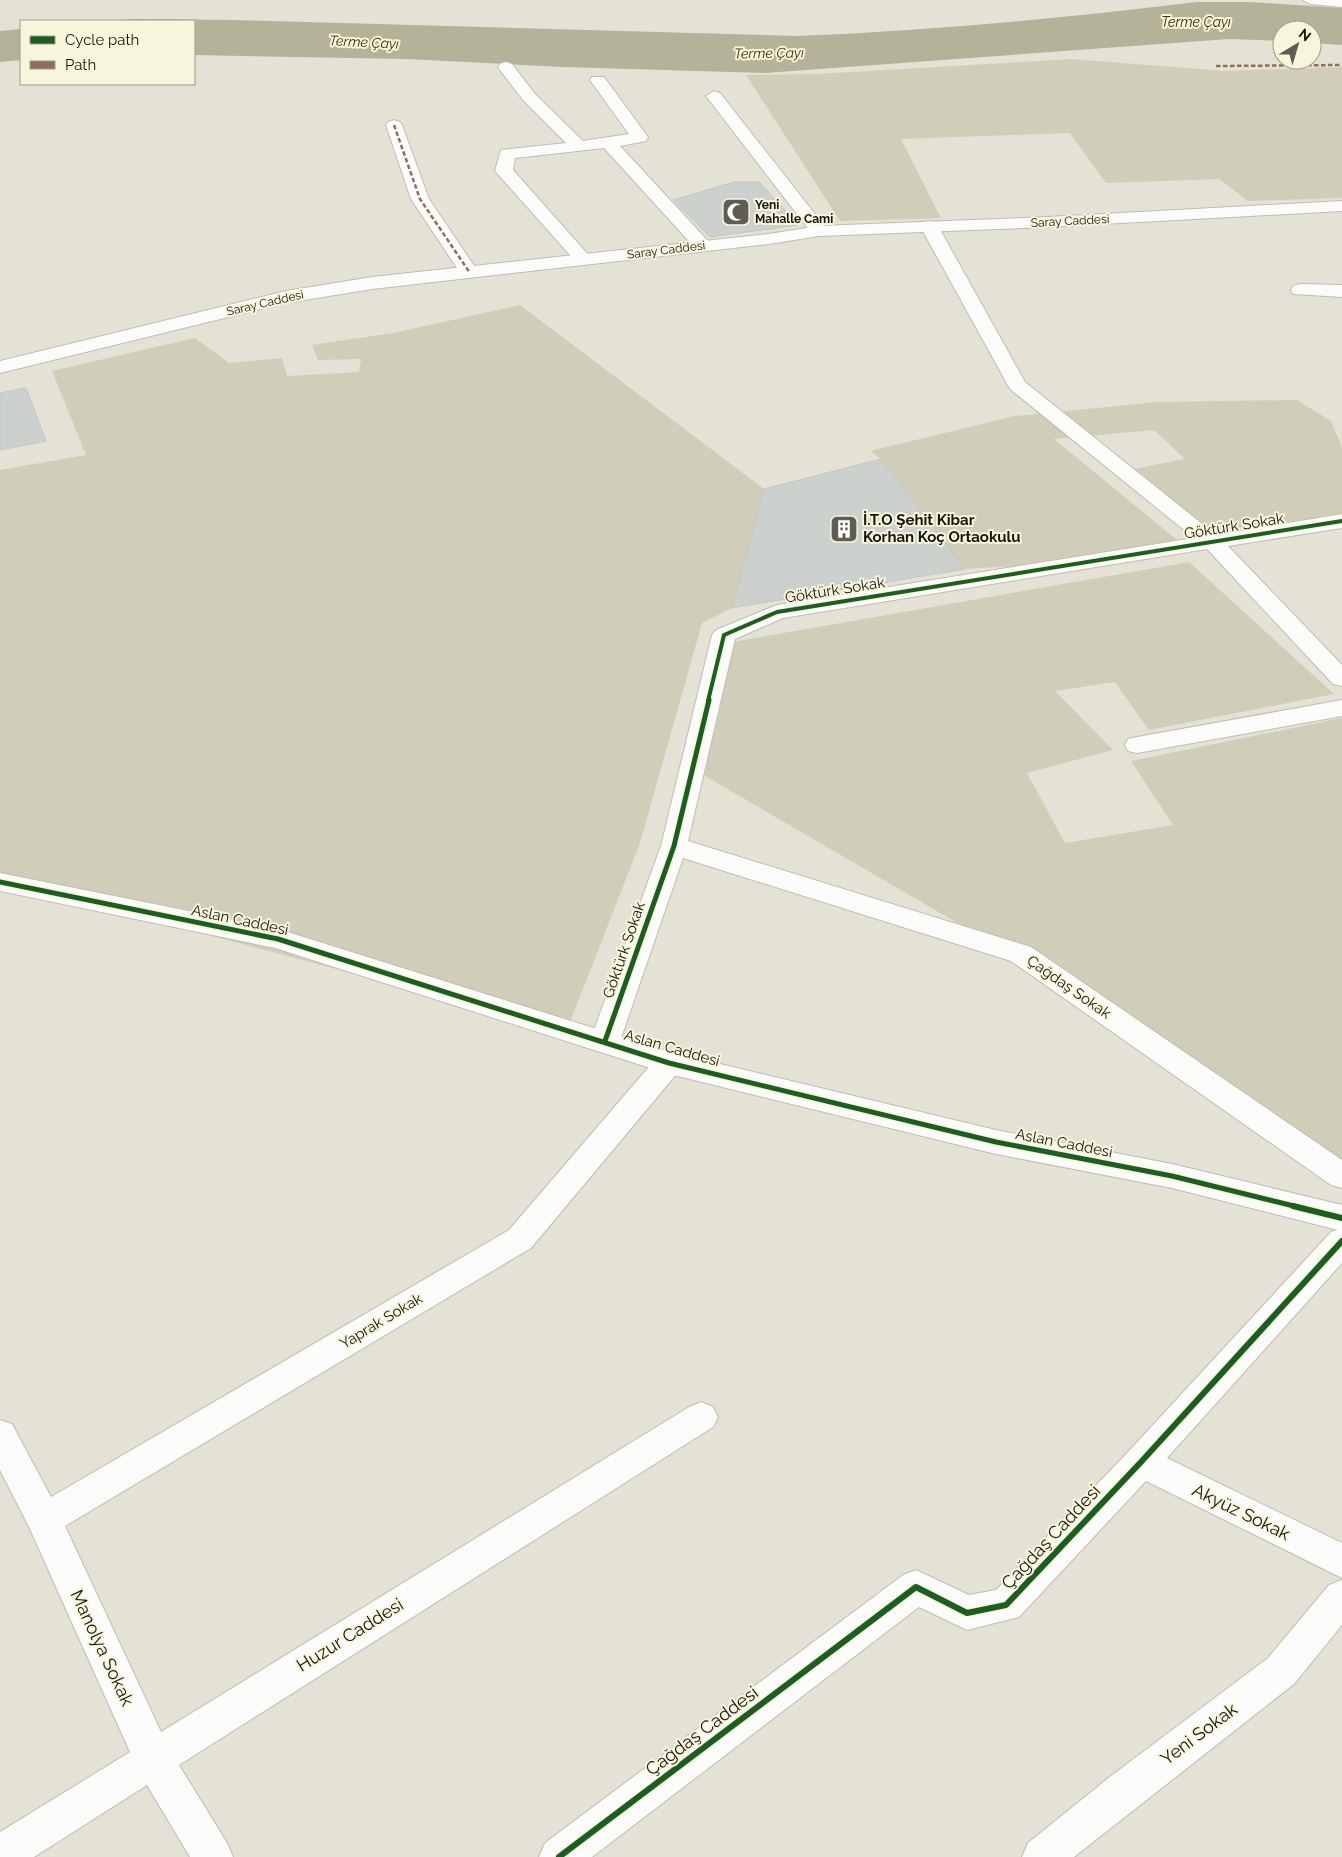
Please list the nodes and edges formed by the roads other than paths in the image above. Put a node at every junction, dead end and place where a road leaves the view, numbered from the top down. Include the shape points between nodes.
1 (1310, 0) edge
2 (1342, 3) edge
3 (506, 67) dead end
4 (598, 80) dead end
5 (714, 96) dead end
6 (394, 126) dead end
7 (608, 143) junction
8 (579, 146) junction
9 (1342, 206) edge
10 (929, 226) junction
11 (819, 231) junction
12 (702, 245) junction
13 (583, 260) junction
14 (470, 273) junction
15 (1300, 290) dead end
16 (1342, 291) edge
17 (0, 367) edge
18 (1342, 521) edge
19 (1212, 542) junction
20 (1342, 679) edge
21 (1342, 708) edge
22 (1137, 745) dead end
23 (674, 846) junction
24 (0, 882) edge
25 (605, 1041) junction
26 (668, 1063) junction
27 (1342, 1176) edge
28 (1342, 1218) edge
29 (1342, 1241) edge
30 (701, 1417) dead end
31 (0, 1436) edge
32 (1140, 1462) junction
33 (44, 1520) junction
34 (1342, 1561) edge
35 (1342, 1597) edge
36 (153, 1758) junction
37 (0, 1855) edge
38 (213, 1857) edge
39 (560, 1857) edge
40 (1042, 1857) edge

1 - 2 street
3 - 8 street via 529,97
4 - 7 street via 640,136
5 - 11 street
6 - 14 street via 420,200
7 - 8 street
7 - 12 street
8 - 13 street via 506,154 504,171
9 - 10 street, Saray Caddesi
10 - 11 street, Saray Caddesi
10 - 19 street via 1017,386
11 - 12 street, Saray Caddesi
12 - 13 street, Saray Caddesi
13 - 14 street, Saray Caddesi
14 - 17 street, Saray Caddesi via 372,283 286,297
15 - 16 street
18 - 19 street, Göktürk Sokak
19 - 20 street
19 - 23 street, Göktürk Sokak via 777,612 724,635
21 - 22 street
23 - 25 street, Göktürk Sokak
23 - 27 street, Çağdaş Sokak via 1021,954
24 - 25 street, Aslan Caddesi via 278,939
25 - 26 street, Aslan Caddesi
26 - 28 street, Aslan Caddesi via 996,1142 1172,1176
26 - 33 street, Yaprak Sokak via 520,1239
29 - 32 street, Çağdaş Caddesi
30 - 36 street, Huzur Caddesi
31 - 33 street, Manolya Sokak
32 - 34 street, Akyüz Sokak
32 - 39 street, Çağdaş Caddesi via 1006,1605 967,1613 916,1586
33 - 36 street, Manolya Sokak
35 - 40 street, Yeni Sokak via 1281,1671
36 - 37 street, Huzur Caddesi
36 - 38 street, Manolya Sokak

